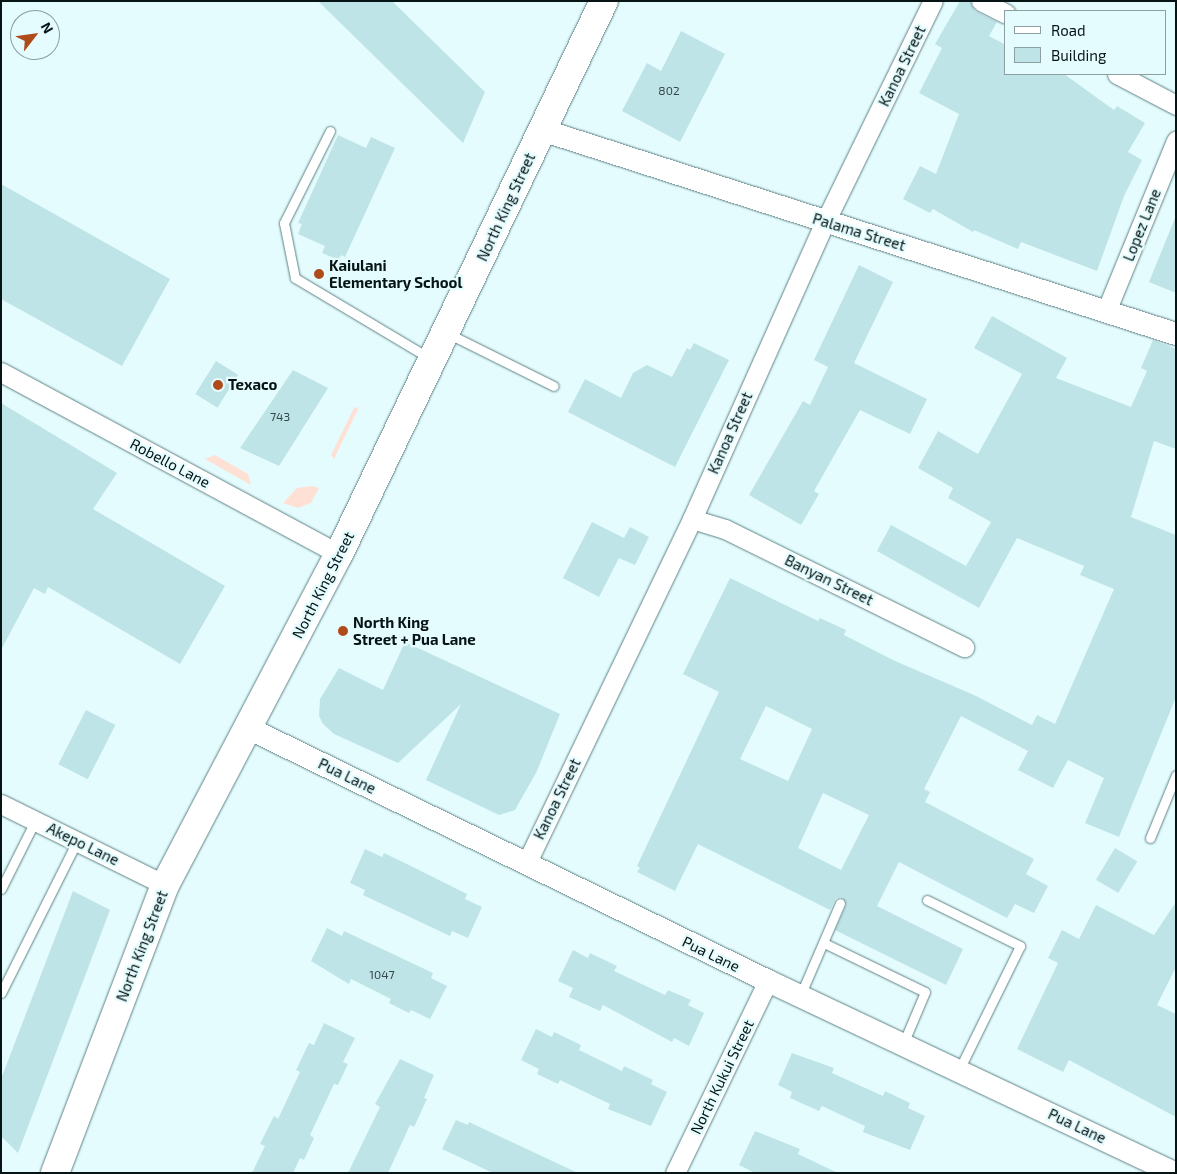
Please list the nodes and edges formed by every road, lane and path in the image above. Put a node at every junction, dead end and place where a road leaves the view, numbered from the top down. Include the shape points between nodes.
1 (604, 1) edge
2 (933, 1) edge
3 (981, 1) edge
4 (1004, 13) edge
5 (1119, 75) edge
6 (1176, 105) edge
7 (542, 130) junction
8 (330, 131) dead end
9 (1176, 141) edge
10 (825, 222) junction
11 (1108, 309) junction
12 (447, 333) junction
13 (1176, 334) edge
14 (433, 361) junction
15 (1, 372) edge
16 (554, 386) dead end
17 (692, 519) junction
18 (339, 554) junction
19 (964, 647) dead end
20 (250, 729) junction
21 (1176, 775) edge
22 (1, 804) edge
23 (36, 821) junction
24 (1150, 838) dead end
25 (77, 841) junction
26 (526, 864) junction
27 (165, 885) junction
28 (1, 889) edge
29 (927, 900) dead end
30 (840, 903) dead end
31 (824, 943) junction
32 (768, 981) junction
33 (1, 993) edge
34 (800, 996) junction
35 (903, 1044) junction
36 (959, 1070) junction
37 (55, 1173) edge
38 (675, 1173) edge
39 (1175, 1173) edge

1 - 7 main road, North King Street
2 - 10 street, Kanoa Street
3 - 4 street
5 - 6 street
7 - 10 street, Palama Street
7 - 12 main road, North King Street
8 - 14 lane via 284,223 295,278
9 - 11 street, Lopez Lane
10 - 11 street, Palama Street
10 - 17 street, Kanoa Street
11 - 13 street, Palama Street
12 - 14 main road, North King Street
12 - 16 lane
14 - 18 main road, North King Street
15 - 18 street, Robello Lane
17 - 19 street, Banyan Street via 725,529
17 - 26 street, Kanoa Street
18 - 20 main road, North King Street
20 - 26 street, Pua Lane
20 - 27 main road, North King Street
21 - 24 lane
22 - 23 street, Akepo Lane
23 - 25 street, Akepo Lane
23 - 28 lane
25 - 27 street, Akepo Lane
25 - 33 lane
26 - 32 street, Pua Lane
27 - 37 main road, North King Street
29 - 36 lane via 1020,946
30 - 31 lane
31 - 34 lane
31 - 35 lane via 924,992
32 - 34 street, Pua Lane
32 - 38 street, North Kukui Street
34 - 35 street, Pua Lane
35 - 36 street, Pua Lane
36 - 39 street, Pua Lane

